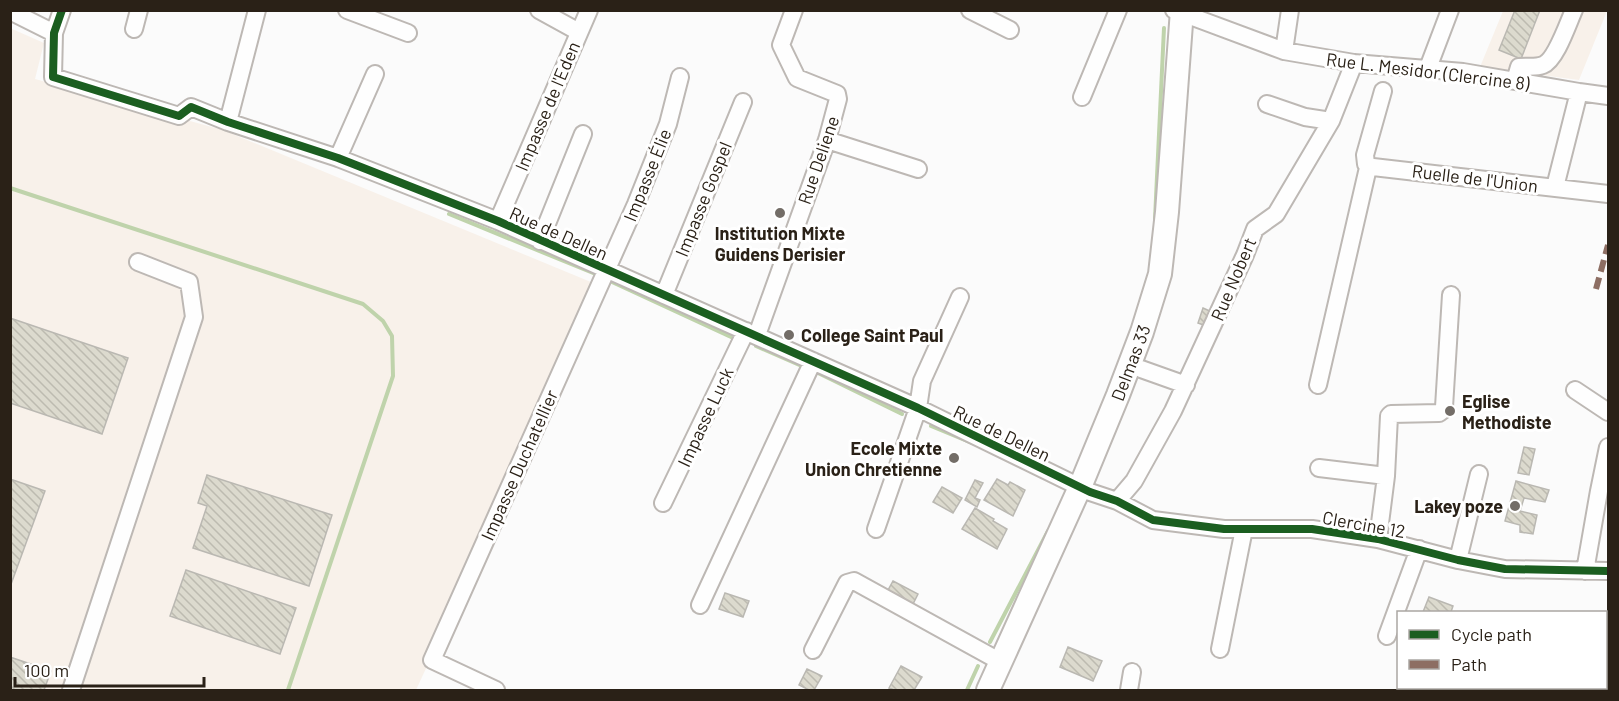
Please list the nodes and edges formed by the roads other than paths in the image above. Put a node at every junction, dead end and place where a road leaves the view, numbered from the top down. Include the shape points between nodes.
1 (62, 10) edge
2 (139, 10) edge
3 (256, 10) edge
4 (347, 10) edge
5 (539, 10) edge
6 (589, 10) edge
7 (794, 10) edge
8 (970, 10) edge
9 (1118, 10) edge
10 (1290, 10) edge
11 (1449, 10) edge
12 (1574, 10) edge
13 (10, 11) edge
14 (1185, 13) edge
15 (134, 29) dead end
16 (1010, 30) dead end
17 (579, 32) junction
18 (54, 33) junction
19 (408, 33) dead end
20 (1284, 51) junction
21 (1354, 63) junction
22 (1428, 68) junction
23 (375, 74) dead end
24 (680, 77) dead end
25 (1515, 81) junction
26 (1383, 91) dead end
27 (1579, 92) junction
28 (1608, 96) edge
29 (1082, 97) dead end
30 (743, 102) dead end
31 (1267, 104) dead end
32 (1331, 121) junction
33 (228, 122) junction
34 (583, 134) dead end
35 (826, 140) junction
36 (338, 158) junction
37 (1369, 168) junction
38 (918, 169) dead end
39 (1555, 188) junction
40 (1608, 194) edge
41 (498, 221) junction
42 (540, 241) junction
43 (138, 262) dead end
44 (607, 271) junction
45 (664, 295) junction
46 (1451, 295) dead end
47 (960, 297) dead end
48 (751, 333) junction
49 (813, 361) junction
50 (1141, 369) junction
51 (1186, 385) junction
52 (1318, 385) dead end
53 (1575, 390) dead end
54 (918, 408) junction
55 (1608, 412) edge
56 (1608, 447) edge
57 (1319, 468) dead end
58 (1479, 474) dead end
59 (1386, 476) junction
60 (1085, 490) junction
61 (1117, 501) junction
62 (663, 503) dead end
63 (876, 529) dead end
64 (1244, 529) junction
65 (1378, 539) junction
66 (1419, 549) junction
67 (1458, 560) junction
68 (1607, 568) edge
69 (1585, 571) junction
70 (700, 604) dead end
71 (1387, 636) dead end
72 (1220, 649) dead end
73 (813, 650) dead end
74 (1001, 663) junction
75 (1132, 672) dead end
76 (490, 689) edge
77 (71, 690) edge
78 (988, 690) edge
79 (1003, 690) edge
80 (1129, 690) edge

1 - 18 street
2 - 15 street
3 - 33 street
4 - 19 street
5 - 17 street, Impasse de l'Eden
6 - 17 street
7 - 35 street, Rue Deliene via 781,45 797,78 838,96
8 - 16 street
9 - 29 street
10 - 20 street
11 - 22 street
12 - 25 street via 1552,58 1545,64 1519,67
13 - 18 street
14 - 20 street, Rue L. Mesidor (Clercine 8)
14 - 50 main road, Delmas 33 via 1183,178 1171,278
14 - 60 main road, Delmas 33 via 1160,274
17 - 41 street, Impasse de l'Eden
18 - 33 street, Rue de Dellen via 53,78 179,116 191,107
20 - 21 street, Rue L. Mesidor (Clercine 8)
21 - 22 street, Rue L. Mesidor (Clercine 8)
21 - 32 street, Rue Nobert
22 - 25 street, Rue L. Mesidor (Clercine 8)
23 - 36 street
24 - 44 street, Impasse Élie via 668,124
25 - 27 street, Rue L. Mesidor (Clercine 8)
26 - 37 street via 1365,155
27 - 28 street, Rue L. Mesidor (Clercine 8)
27 - 39 street, Ruelle de l'Union
30 - 45 street, Impasse Gospel
31 - 32 street
32 - 51 street, Rue Nobert via 1276,214 1255,229
33 - 36 street, Rue de Dellen
34 - 42 street
35 - 38 street
35 - 48 street, Rue Deliene
36 - 41 street, Rue de Dellen
37 - 39 street, Ruelle de l'Union
37 - 52 street
39 - 40 street
41 - 42 street, Rue de Dellen
42 - 44 street, Rue de Dellen
43 - 77 street via 189,282 194,317
44 - 45 street, Rue de Dellen
44 - 76 street, Impasse Duchatellier via 432,660
45 - 48 street, Rue de Dellen
46 - 59 street via 1443,410 1389,416
47 - 54 street via 922,381
48 - 49 street, Rue de Dellen
48 - 62 street, Impasse Luck
49 - 54 street, Rue de Dellen
49 - 70 street
50 - 51 street
50 - 60 main road, Delmas 33
51 - 61 street, Rue Nobert via 1134,481
53 - 55 street
54 - 60 street, Rue de Dellen
54 - 63 street
56 - 69 street
57 - 59 street
58 - 67 street
59 - 65 street
60 - 61 street, Rue de Dellen
60 - 74 main road, Delmas 33
60 - 79 main road, Delmas 33
61 - 64 street, Clercine 12 via 1153,520
64 - 65 street, Clercine 12 via 1312,529
64 - 72 street
65 - 66 street, Clercine 12
66 - 67 street, Clercine 12
66 - 71 street
67 - 69 street, Clercine 12 via 1505,569
68 - 69 street, Clercine 12
73 - 74 street via 847,583 854,581
74 - 78 main road, Delmas 33
75 - 80 street

